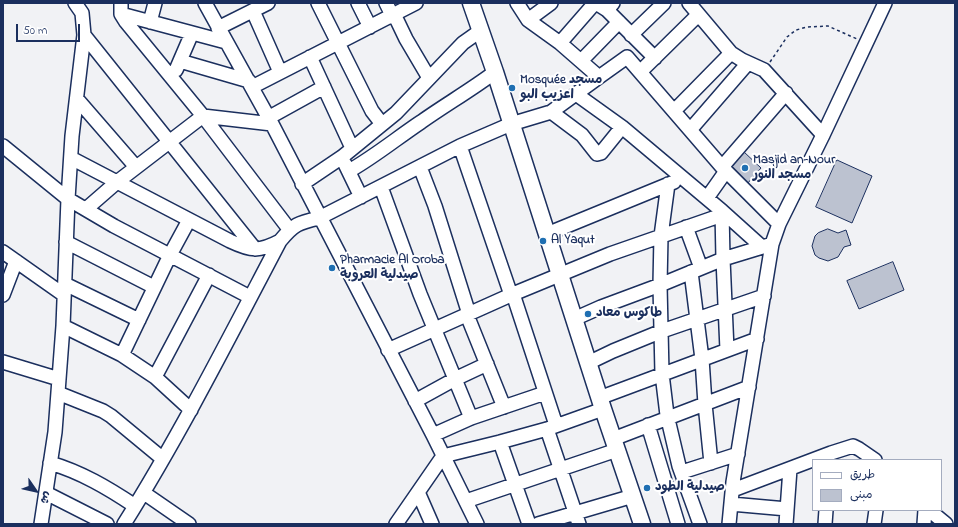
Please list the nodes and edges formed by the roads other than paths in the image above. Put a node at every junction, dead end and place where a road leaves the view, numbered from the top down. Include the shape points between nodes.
1 (75, 3) edge
2 (155, 3) edge
3 (205, 3) edge
4 (268, 3) edge
5 (318, 3) edge
6 (358, 3) edge
7 (386, 3) edge
8 (416, 3) edge
9 (472, 3) edge
10 (517, 3) edge
11 (551, 3) edge
12 (664, 3) edge
13 (689, 3) edge
14 (885, 3) edge
15 (610, 6) edge
16 (121, 8) edge
17 (253, 11) junction
18 (393, 15) junction
19 (698, 15) junction
20 (528, 20) junction
21 (150, 22) junction
22 (619, 22) junction
23 (370, 27) junction
24 (218, 28) junction
25 (480, 31) junction
26 (192, 32) junction
27 (84, 35) junction
28 (631, 35) junction
29 (226, 42) junction
30 (339, 42) junction
31 (560, 43) junction
32 (641, 44) junction
33 (731, 52) junction
34 (310, 57) junction
35 (627, 57) junction
36 (655, 58) junction
37 (180, 61) junction
38 (581, 61) junction
39 (748, 63) junction
40 (280, 72) junction
41 (495, 72) junction
42 (640, 72) junction
43 (599, 77) junction
44 (429, 78) junction
45 (172, 79) junction
46 (250, 84) junction
47 (324, 87) junction
48 (786, 93) junction
49 (576, 94) junction
50 (77, 99) junction
51 (674, 111) junction
52 (554, 114) dead end
53 (203, 116) junction
54 (270, 121) junction
55 (382, 124) junction
56 (512, 124) junction
57 (622, 127) junction
58 (690, 130) junction
59 (823, 135) junction
60 (170, 142) junction
61 (3, 146) edge
62 (460, 146) junction
63 (352, 148) junction
64 (342, 157) junction
65 (71, 158) junction
66 (136, 167) junction
67 (420, 167) junction
68 (724, 169) junction
69 (349, 171) junction
70 (684, 178) junction
71 (117, 182) junction
72 (302, 184) junction
73 (668, 184) junction
74 (381, 187) junction
75 (361, 197) junction
76 (707, 198) junction
77 (68, 199) junction
78 (86, 209) junction
79 (722, 213) junction
80 (319, 218) junction
81 (189, 220) junction
82 (779, 224) junction
83 (686, 227) junction
84 (289, 229) junction
85 (547, 234) junction
86 (661, 236) junction
87 (280, 241) junction
88 (66, 242) junction
89 (767, 245) junction
90 (255, 249) junction
91 (3, 252) edge
92 (170, 255) junction
93 (723, 259) junction
94 (16, 261) junction
95 (696, 270) junction
96 (560, 274) junction
97 (209, 275) junction
98 (660, 285) junction
99 (154, 288) junction
100 (64, 289) junction
101 (512, 294) junction
102 (3, 295) edge
103 (764, 296) junction
104 (250, 297) junction
105 (725, 310) junction
106 (468, 314) junction
107 (574, 319) junction
108 (139, 320) junction
109 (697, 320) junction
110 (63, 326) junction
111 (435, 329) junction
112 (662, 331) junction
113 (757, 339) junction
114 (388, 350) junction
115 (727, 350) junction
116 (122, 355) junction
117 (702, 359) junction
118 (3, 362) edge
119 (588, 363) junction
120 (487, 364) junction
121 (662, 374) junction
122 (155, 377) junction
123 (59, 379) junction
124 (455, 379) junction
125 (749, 388) junction
126 (58, 392) junction
127 (545, 393) junction
128 (415, 401) junction
129 (601, 404) junction
130 (705, 404) junction
131 (504, 407) junction
132 (191, 410) junction
133 (471, 418) junction
134 (667, 418) junction
135 (648, 425) junction
136 (552, 427) junction
137 (433, 435) junction
138 (500, 442) junction
139 (615, 444) junction
140 (738, 454) junction
141 (443, 456) junction
142 (831, 456) edge
143 (163, 459) junction
144 (873, 459) edge
145 (711, 462) junction
146 (812, 462) edge
147 (50, 463) junction
148 (561, 468) junction
149 (790, 469) junction
150 (682, 472) junction
151 (516, 484) junction
152 (732, 490) junction
153 (418, 492) junction
154 (46, 493) junction
155 (144, 493) junction
156 (632, 496) junction
157 (466, 501) junction
158 (731, 504) junction
159 (135, 506) junction
160 (787, 510) junction
161 (826, 511) edge
162 (876, 511) edge
163 (925, 511) edge
164 (930, 511) edge
165 (577, 518) edge
166 (41, 524) edge
167 (107, 524) edge
168 (124, 524) edge
169 (189, 524) edge
170 (396, 524) edge
171 (432, 524) edge
172 (477, 524) edge
173 (529, 524) edge
174 (538, 524) edge
175 (642, 524) edge
176 (678, 524) edge
177 (700, 524) edge
178 (729, 524) edge
179 (786, 524) edge
180 (825, 524) edge
181 (874, 524) edge
182 (924, 524) edge
183 (946, 524) edge

1 - 27 street via 82,13
2 - 21 street
3 - 24 street
4 - 17 street
5 - 30 street
6 - 23 street
7 - 18 street
8 - 18 street
9 - 25 main road
10 - 20 street
11 - 20 street
12 - 28 street
13 - 19 street
14 - 59 street
15 - 22 street
15 - 31 street via 594,4
16 - 21 street
16 - 45 street via 126,22
17 - 24 street
17 - 40 street
18 - 23 street
18 - 44 street
19 - 33 street
19 - 36 street
20 - 31 street
21 - 26 street
22 - 28 street
22 - 38 street
23 - 30 street
24 - 29 street
25 - 41 main road
25 - 44 street via 463,43
26 - 29 street
26 - 37 street
27 - 50 street
27 - 60 street
28 - 32 street
29 - 46 street
30 - 34 street
30 - 55 street via 372,111
31 - 38 street
32 - 35 street
32 - 36 street
33 - 39 street
33 - 51 street
34 - 40 street
34 - 47 street
35 - 42 street
35 - 43 street
36 - 42 street
37 - 45 street
37 - 46 street
38 - 43 street
39 - 48 street via 764,70
39 - 58 street
40 - 46 street
41 - 56 main road
41 - 69 street
42 - 51 street
43 - 49 street
44 - 55 street
45 - 53 street
46 - 54 street
47 - 54 street
47 - 63 street
48 - 59 street
48 - 68 street
49 - 56 street via 551,112
49 - 57 street
50 - 65 street
50 - 66 street
51 - 58 street
52 - 57 street via 582,135 597,154 601,153
53 - 54 street
53 - 60 street
53 - 84 street
54 - 72 street
55 - 63 street
56 - 62 street
56 - 85 main road
57 - 70 street
58 - 68 street
59 - 82 street
60 - 66 street
60 - 90 street
61 - 77 street
62 - 67 street
62 - 101 street
63 - 64 street
64 - 69 street
64 - 72 street
65 - 71 street
65 - 77 street
66 - 71 street
67 - 74 street
67 - 106 street via 435,206
68 - 76 street
68 - 82 street
69 - 75 street
70 - 73 street
70 - 76 street
71 - 78 street
71 - 81 street
72 - 80 street
73 - 85 street
73 - 86 street
74 - 75 street
74 - 111 street
75 - 80 street
76 - 79 street
77 - 78 street
77 - 88 street
78 - 92 street
79 - 83 street
79 - 89 street
79 - 93 street
80 - 84 street via 298,223
80 - 114 street
81 - 90 street via 244,248
81 - 92 street
82 - 89 street
83 - 86 street
83 - 95 street
84 - 87 street
85 - 96 main road
86 - 96 street
86 - 98 street
87 - 90 street via 268,247
87 - 104 street
88 - 99 street
88 - 100 street
89 - 93 street
89 - 103 street
91 - 94 street
92 - 97 street
92 - 99 street
93 - 95 street
93 - 105 street
94 - 100 street
94 - 102 street
95 - 98 street
95 - 109 street
96 - 101 street
96 - 107 main road
97 - 104 street
97 - 122 street
98 - 107 street
98 - 112 street
99 - 108 street
100 - 108 street
100 - 110 street
101 - 106 street
101 - 127 street
103 - 105 street
103 - 113 street
104 - 132 street
105 - 109 street
105 - 115 street
106 - 111 street
106 - 120 street
107 - 119 main road
108 - 116 street
109 - 112 street
109 - 117 street
110 - 116 street
110 - 123 street
111 - 114 street
111 - 124 street
112 - 119 street
112 - 121 street
113 - 115 street
113 - 125 street
114 - 128 street
115 - 117 street
116 - 122 street
117 - 121 street
117 - 130 street
118 - 123 street
119 - 129 main road
120 - 124 street
120 - 131 street
121 - 129 street
121 - 134 street
122 - 132 street
123 - 126 street
124 - 128 street
124 - 133 street
125 - 130 street
125 - 140 street
126 - 143 street via 107,413
126 - 147 street
127 - 131 street
127 - 136 street
128 - 137 street
129 - 136 street
129 - 139 main road
130 - 134 street
130 - 145 street
131 - 133 street
132 - 143 street
133 - 137 street
134 - 135 street
134 - 150 street
135 - 139 street
135 - 176 street
136 - 138 street
136 - 148 street
137 - 141 street
138 - 141 street
138 - 151 street
139 - 148 street
139 - 156 main road
140 - 145 street
140 - 152 street
141 - 153 street
141 - 157 street
142 - 144 street via 853,446
143 - 155 street
145 - 150 street
146 - 149 street
147 - 154 street
147 - 159 street via 76,472 110,489
148 - 151 street
148 - 165 street
149 - 152 street
149 - 160 street
150 - 177 street
151 - 157 street
151 - 173 street
152 - 158 street
153 - 170 street
153 - 171 street
154 - 166 street
154 - 167 street
155 - 159 street
155 - 169 street
156 - 165 street
156 - 175 main road
157 - 172 street
158 - 160 street
158 - 178 street
159 - 168 street
160 - 179 street
161 - 180 street
162 - 181 street
163 - 182 street
164 - 183 street
165 - 174 street

